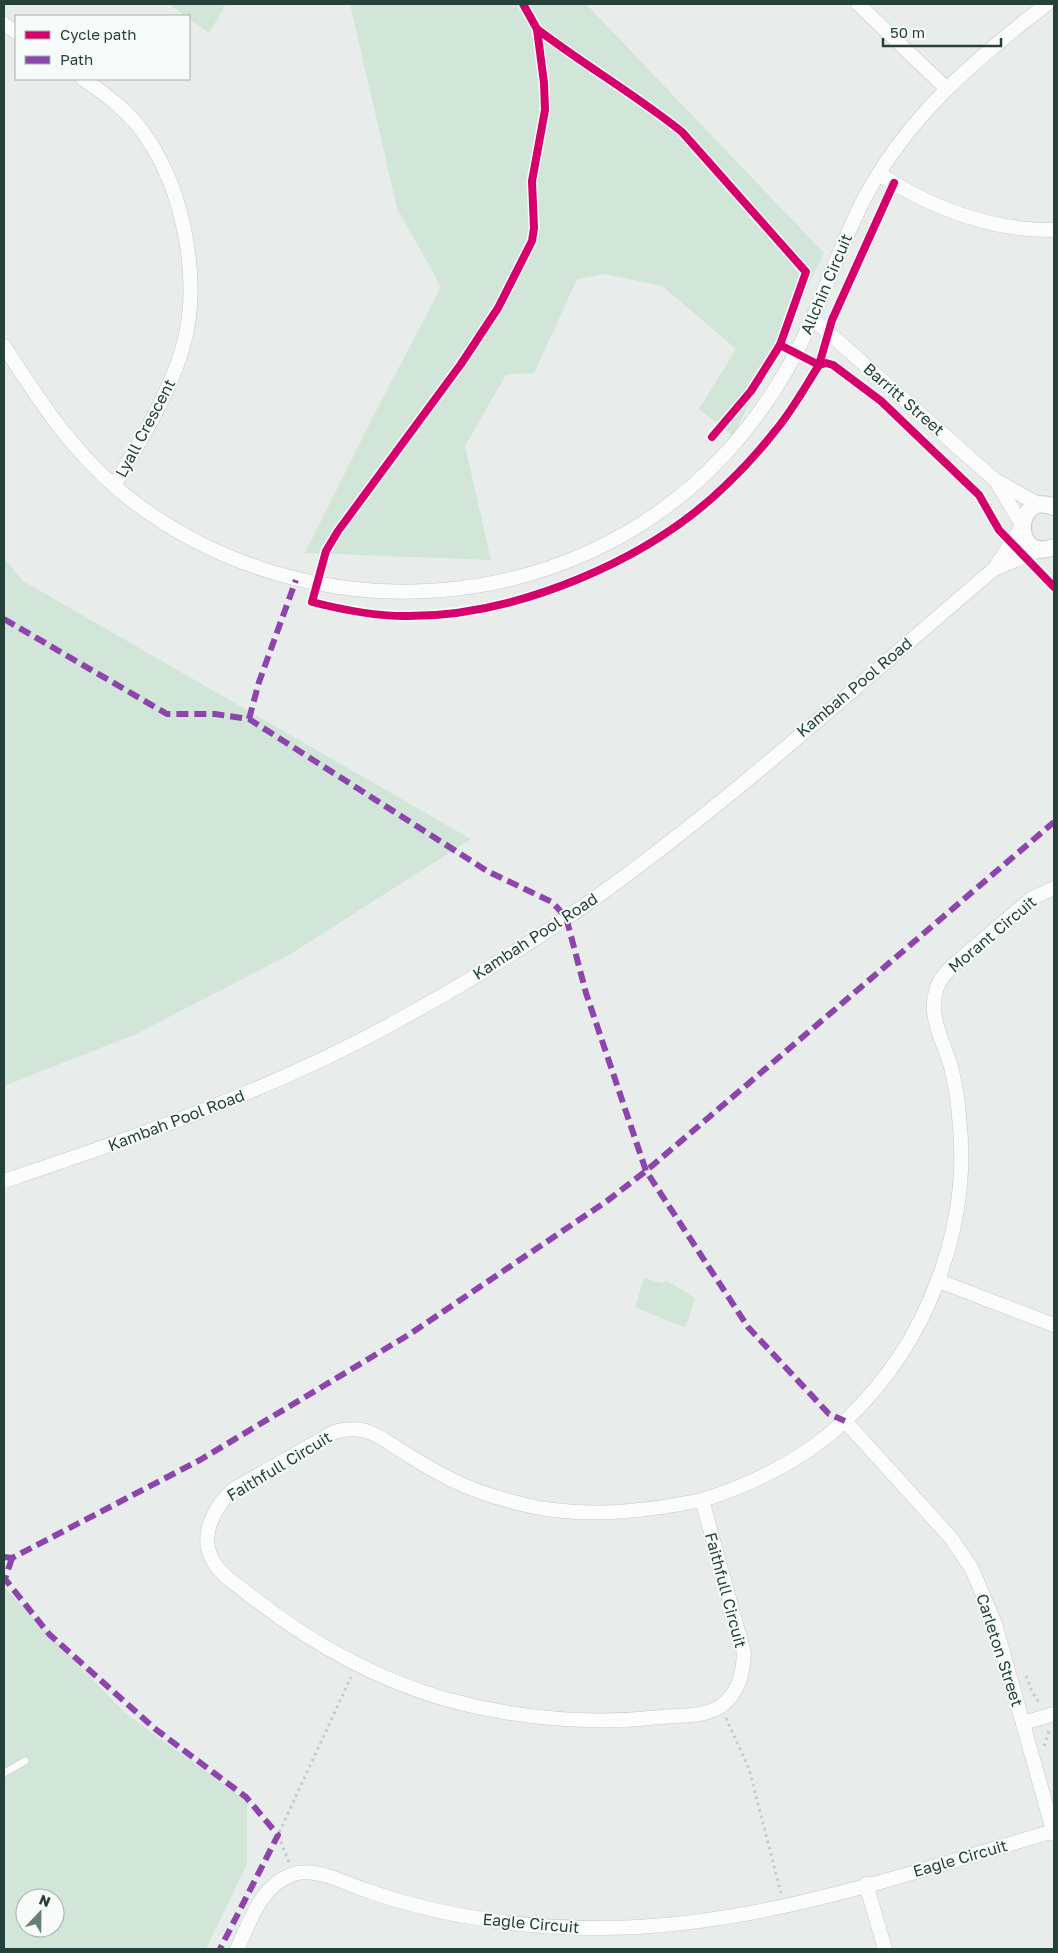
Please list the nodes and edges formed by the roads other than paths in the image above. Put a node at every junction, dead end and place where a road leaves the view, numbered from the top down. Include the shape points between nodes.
1 (858, 4) edge
2 (1047, 4) edge
3 (4, 24) edge
4 (15, 31) edge
5 (85, 80) edge
6 (946, 88) junction
7 (879, 174) junction
8 (1054, 230) edge
9 (813, 319) junction
10 (4, 346) edge
11 (995, 480) junction
12 (114, 486) junction
13 (1048, 504) edge
14 (1022, 526) junction
15 (1049, 550) edge
16 (994, 569) junction
17 (1054, 888) edge
18 (4, 1181) edge
19 (939, 1282) junction
20 (1054, 1325) edge
21 (845, 1421) junction
22 (702, 1500) junction
23 (1054, 1714) edge
24 (1023, 1723) junction
25 (25, 1761) dead end
26 (4, 1773) edge
27 (1054, 1833) edge
28 (866, 1884) junction
29 (237, 1949) edge
30 (885, 1949) edge

1 - 6 street
2 - 6 street, Allchin Circuit via 987,49
3 - 4 street
5 - 12 street, Lyall Crescent via 112,99 137,124 166,171 179,206 190,285 182,348 169,388
6 - 7 street, Allchin Circuit
7 - 8 street via 911,194 954,214 996,225
7 - 9 street, Allchin Circuit via 842,242
9 - 11 street, Barritt Street
9 - 12 street, Allchin Circuit via 763,407 726,453 692,487 617,538 566,562 507,581 417,593 361,591 302,581 231,558 197,542 162,523
10 - 12 street, Allchin Circuit via 45,411 78,451
11 - 13 street, Barritt Street
11 - 14 street, Barritt Street
13 - 14 street via 1029,511
14 - 15 street via 1028,542
14 - 16 street, Kambah Pool Road
15 - 16 street, Kambah Pool Road
16 - 18 street, Kambah Pool Road via 754,773 628,873 492,966 396,1022 249,1093 149,1133
17 - 19 street, Morant Circuit via 1032,898 952,966 936,990 933,1013 951,1069 961,1146 957,1210
19 - 20 street
19 - 21 street, Morant Circuit via 910,1338 886,1374
21 - 22 street, Faithfull Circuit via 794,1459 758,1479
21 - 24 street, Carleton Street via 951,1538 972,1569 995,1624
22 - 22 street, Faithfull Circuit via 744,1653 742,1675 731,1696 707,1712 635,1720 571,1720 516,1714 445,1698 386,1678 275,1616 220,1571 212,1560 207,1537 210,1521 222,1500 234,1490 334,1432 362,1429 378,1434 450,1479 481,1492 547,1509 650,1510
23 - 24 street
24 - 27 street, Carleton Street
25 - 26 lane
27 - 28 street, Eagle Circuit
28 - 29 street, Eagle Circuit via 743,1915 672,1925 564,1927 460,1915 392,1899 318,1874 294,1874 277,1883 258,1904
28 - 30 street

